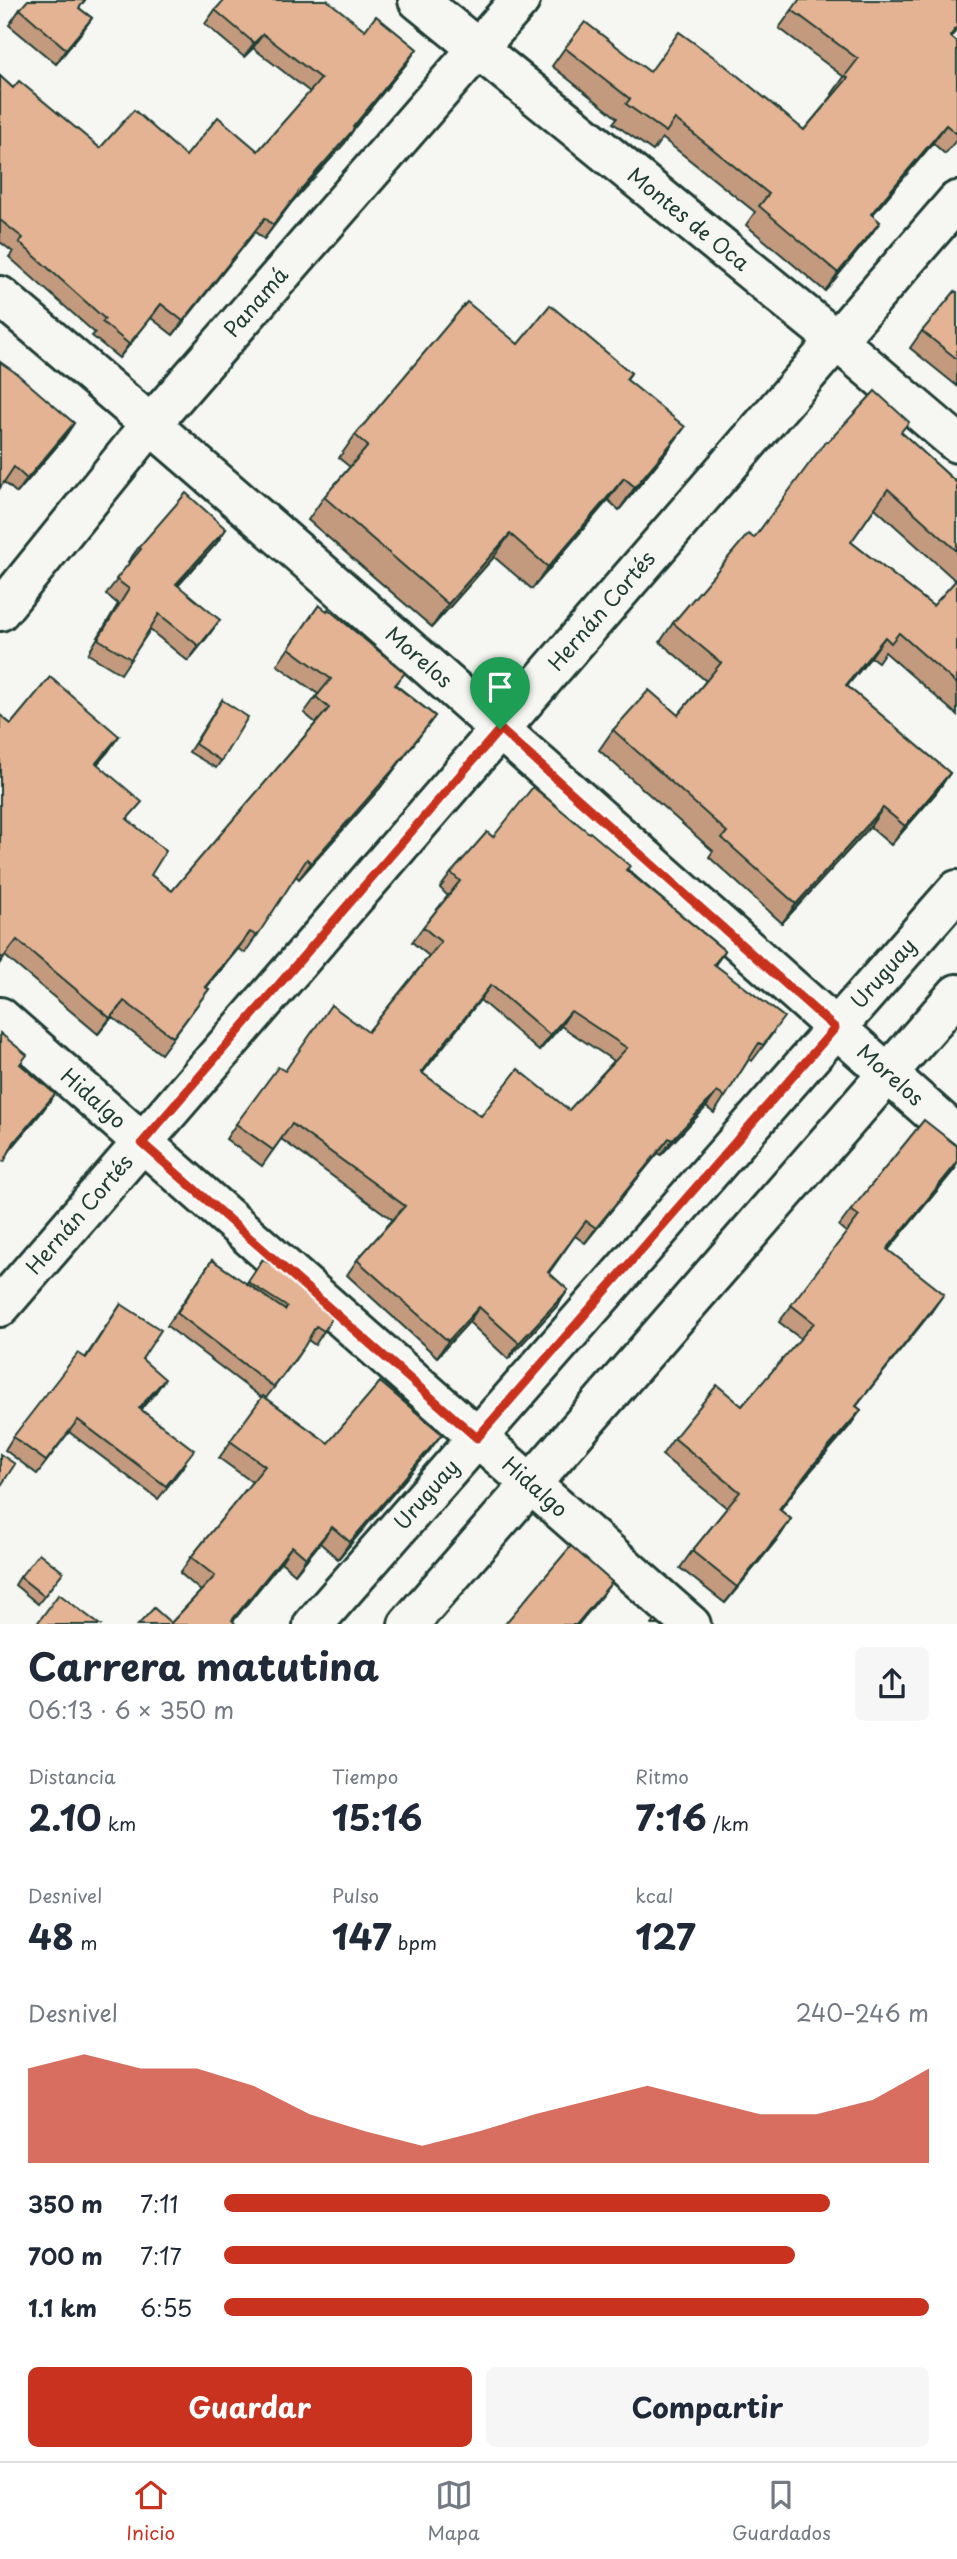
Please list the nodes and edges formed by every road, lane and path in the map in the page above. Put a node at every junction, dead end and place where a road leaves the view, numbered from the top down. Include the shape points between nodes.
1 (418, 0) edge
2 (520, 0) edge
3 (479, 49) junction
4 (957, 201) edge
5 (0, 296) edge
6 (836, 340) junction
7 (151, 424) junction
8 (957, 443) edge
9 (0, 611) edge
10 (500, 729) junction
11 (957, 890) edge
12 (957, 994) edge
13 (0, 1017) edge
14 (835, 1028) junction
15 (887, 1073) junction
16 (957, 1135) edge
17 (142, 1143) junction
18 (0, 1307) edge
19 (477, 1438) junction
20 (530, 1485) junction
21 (314, 1624) edge
22 (409, 1624) edge
23 (690, 1624) edge

1 - 3 street, Montes de Oca
2 - 3 street, Panamá
3 - 6 street, Montes de Oca
3 - 7 street, Panamá
4 - 6 street, Hernán Cortés
5 - 7 street, Morelos
6 - 8 street, Montes de Oca
6 - 10 street, Hernán Cortés
7 - 9 street, Panamá
7 - 10 street, Morelos
10 - 14 street, Morelos
10 - 17 street, Hernán Cortés
11 - 14 street, Uruguay
12 - 15 street
13 - 17 street, Hidalgo
14 - 15 street, Morelos
14 - 19 street, Uruguay
15 - 16 street, Morelos
15 - 20 street
17 - 18 street, Hernán Cortés
17 - 19 street, Hidalgo
19 - 20 street, Hidalgo
19 - 21 street, Uruguay
20 - 22 street
20 - 23 street, Hidalgo

